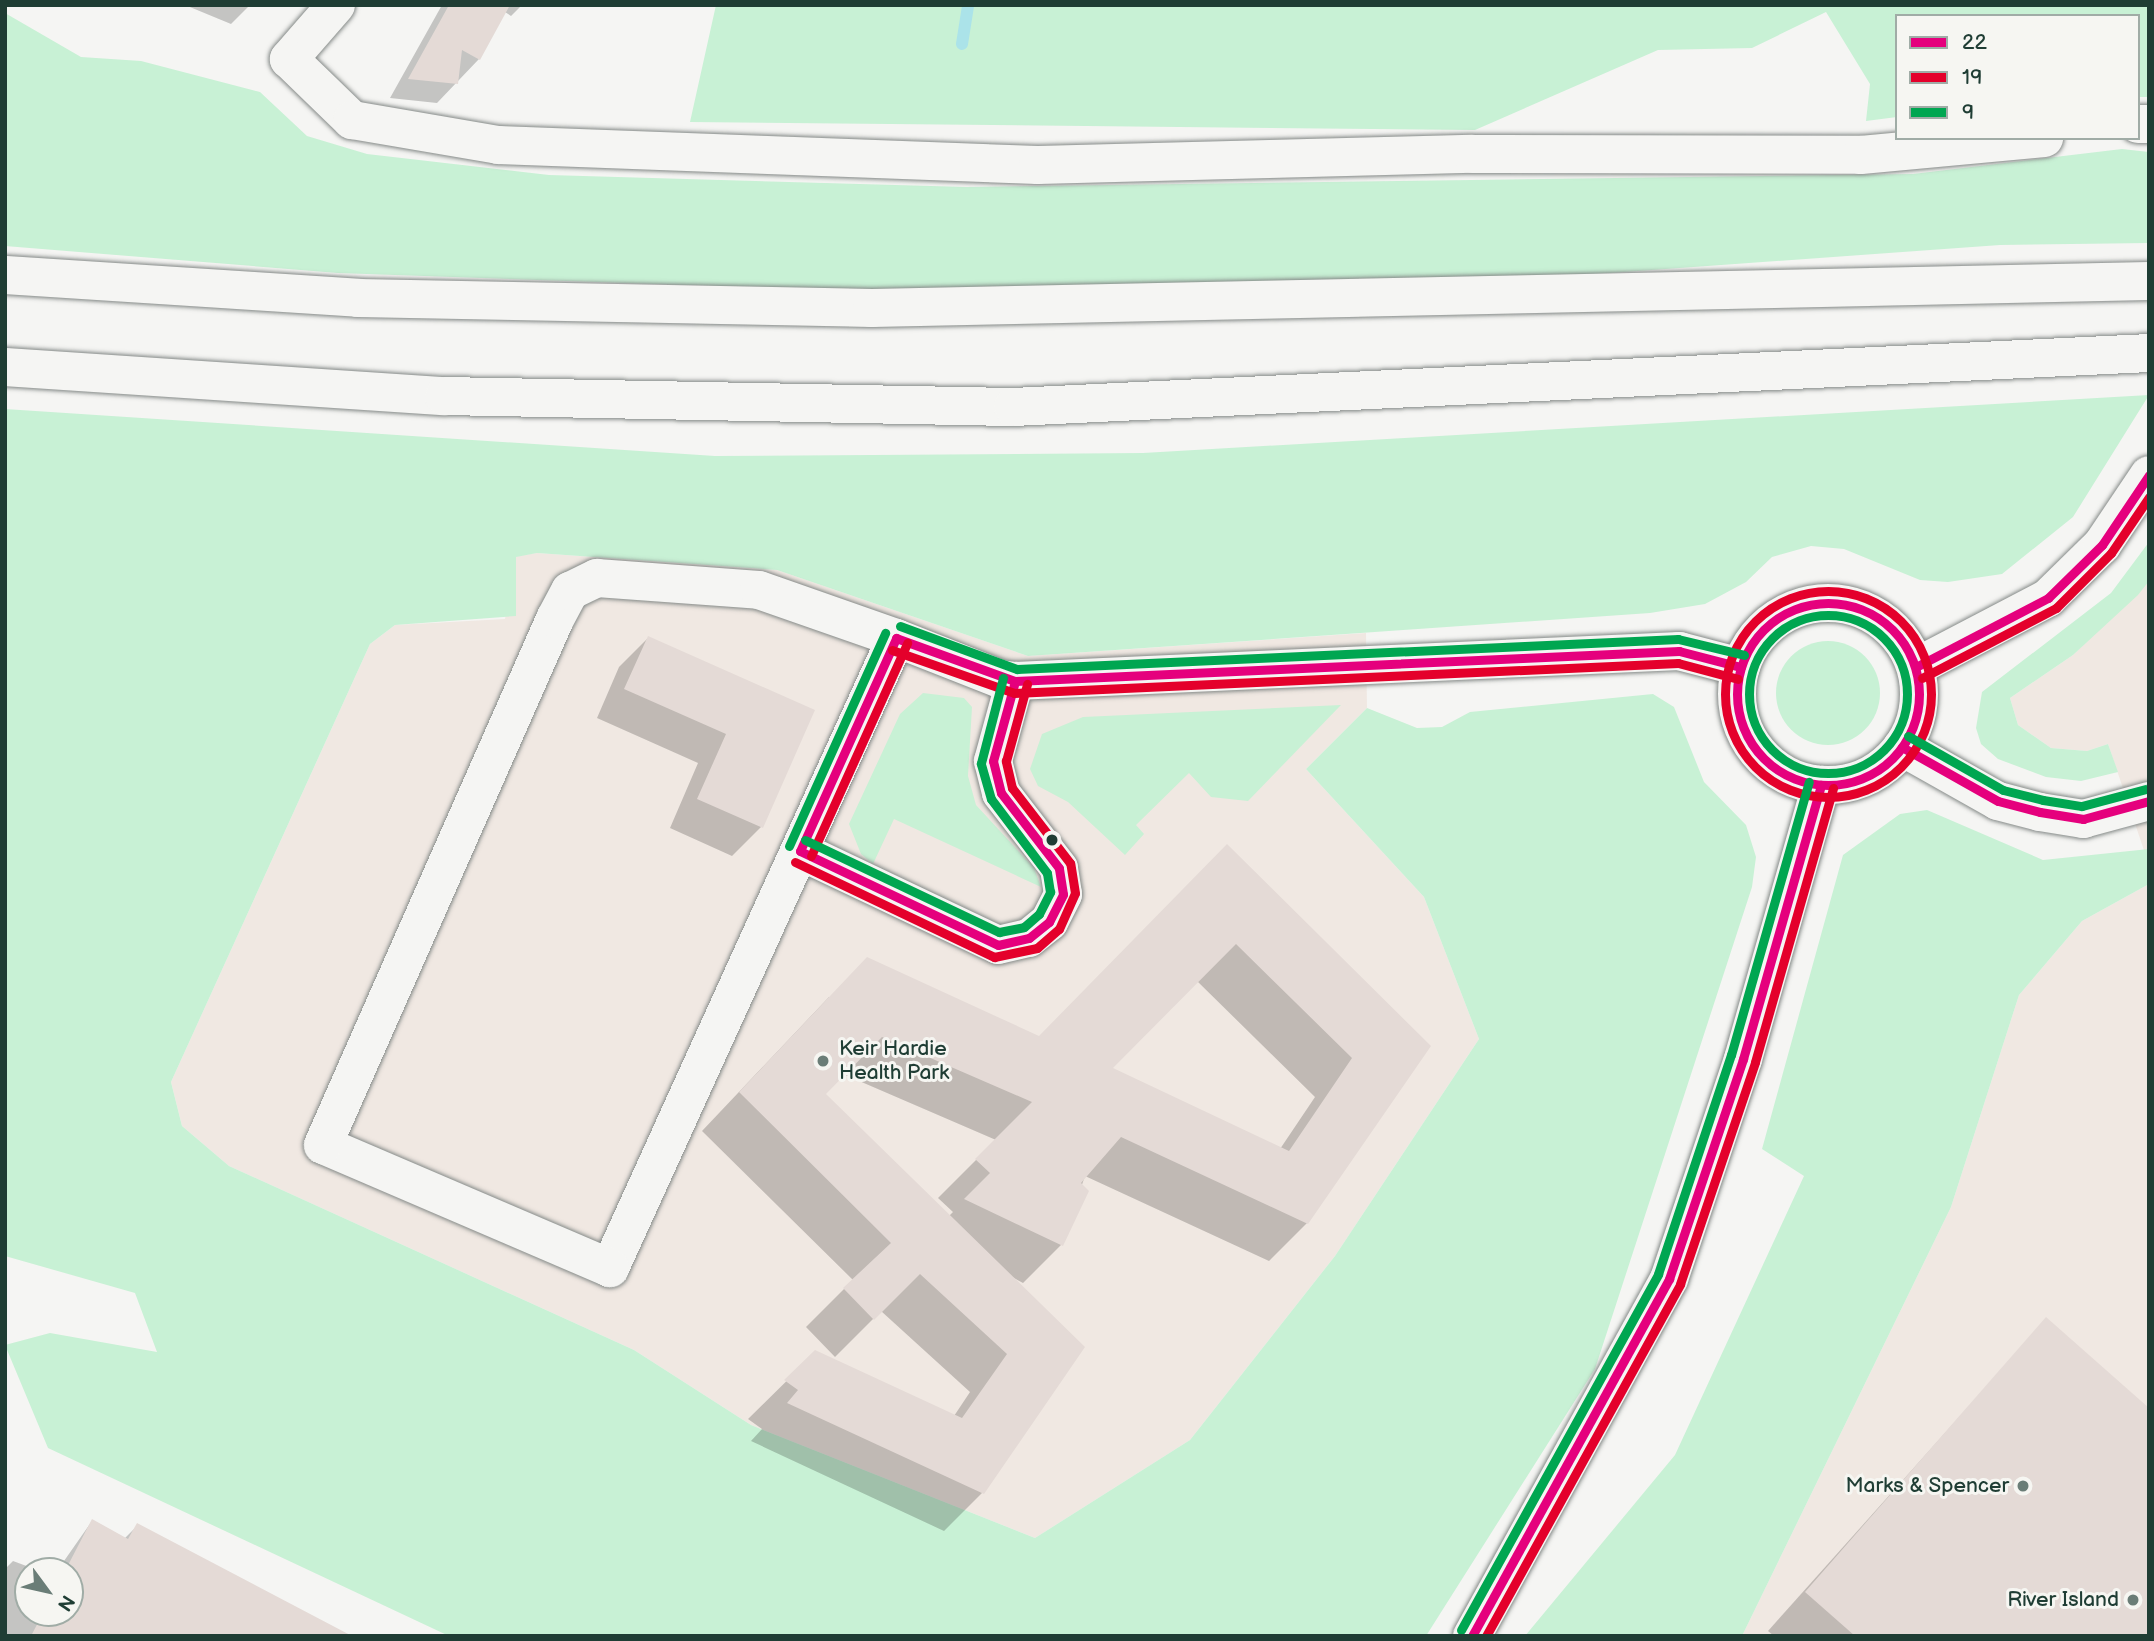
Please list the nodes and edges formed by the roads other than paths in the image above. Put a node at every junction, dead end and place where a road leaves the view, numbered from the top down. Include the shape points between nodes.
1 (336, 5) edge
2 (2022, 140) edge
3 (5, 275) edge
4 (2149, 281) edge
5 (2149, 353) edge
6 (5, 367) edge
7 (2149, 475) edge
8 (896, 638) junction
9 (1741, 667) junction
10 (1916, 667) junction
11 (1015, 681) junction
12 (1902, 747) junction
13 (1821, 785) junction
14 (2149, 801) edge
15 (800, 851) junction
16 (1472, 1636) edge

1 - 2 main road via 289,58 352,120 498,145 1038,165 1472,154 1861,155
3 - 4 main road via 358,298 872,308
5 - 6 main road via 1013,407 444,396
7 - 10 main road via 2102,545 2048,598
8 - 11 main road
8 - 15 main road
8 - 15 main road via 759,590 597,578 570,591 323,1144 610,1268
9 - 10 main road via 1774,620 1828,602 1883,620
9 - 11 main road via 1679,651
9 - 13 main road via 1736,694 1752,746 1794,779
10 - 12 main road via 1919,709
11 - 15 main road via 993,761 1001,793 1059,868 1063,894 1049,922 1028,938 998,945
12 - 13 main road via 1867,777
12 - 14 main road via 1998,801 2040,811 2083,819
13 - 16 main road via 1743,1059 1669,1279

